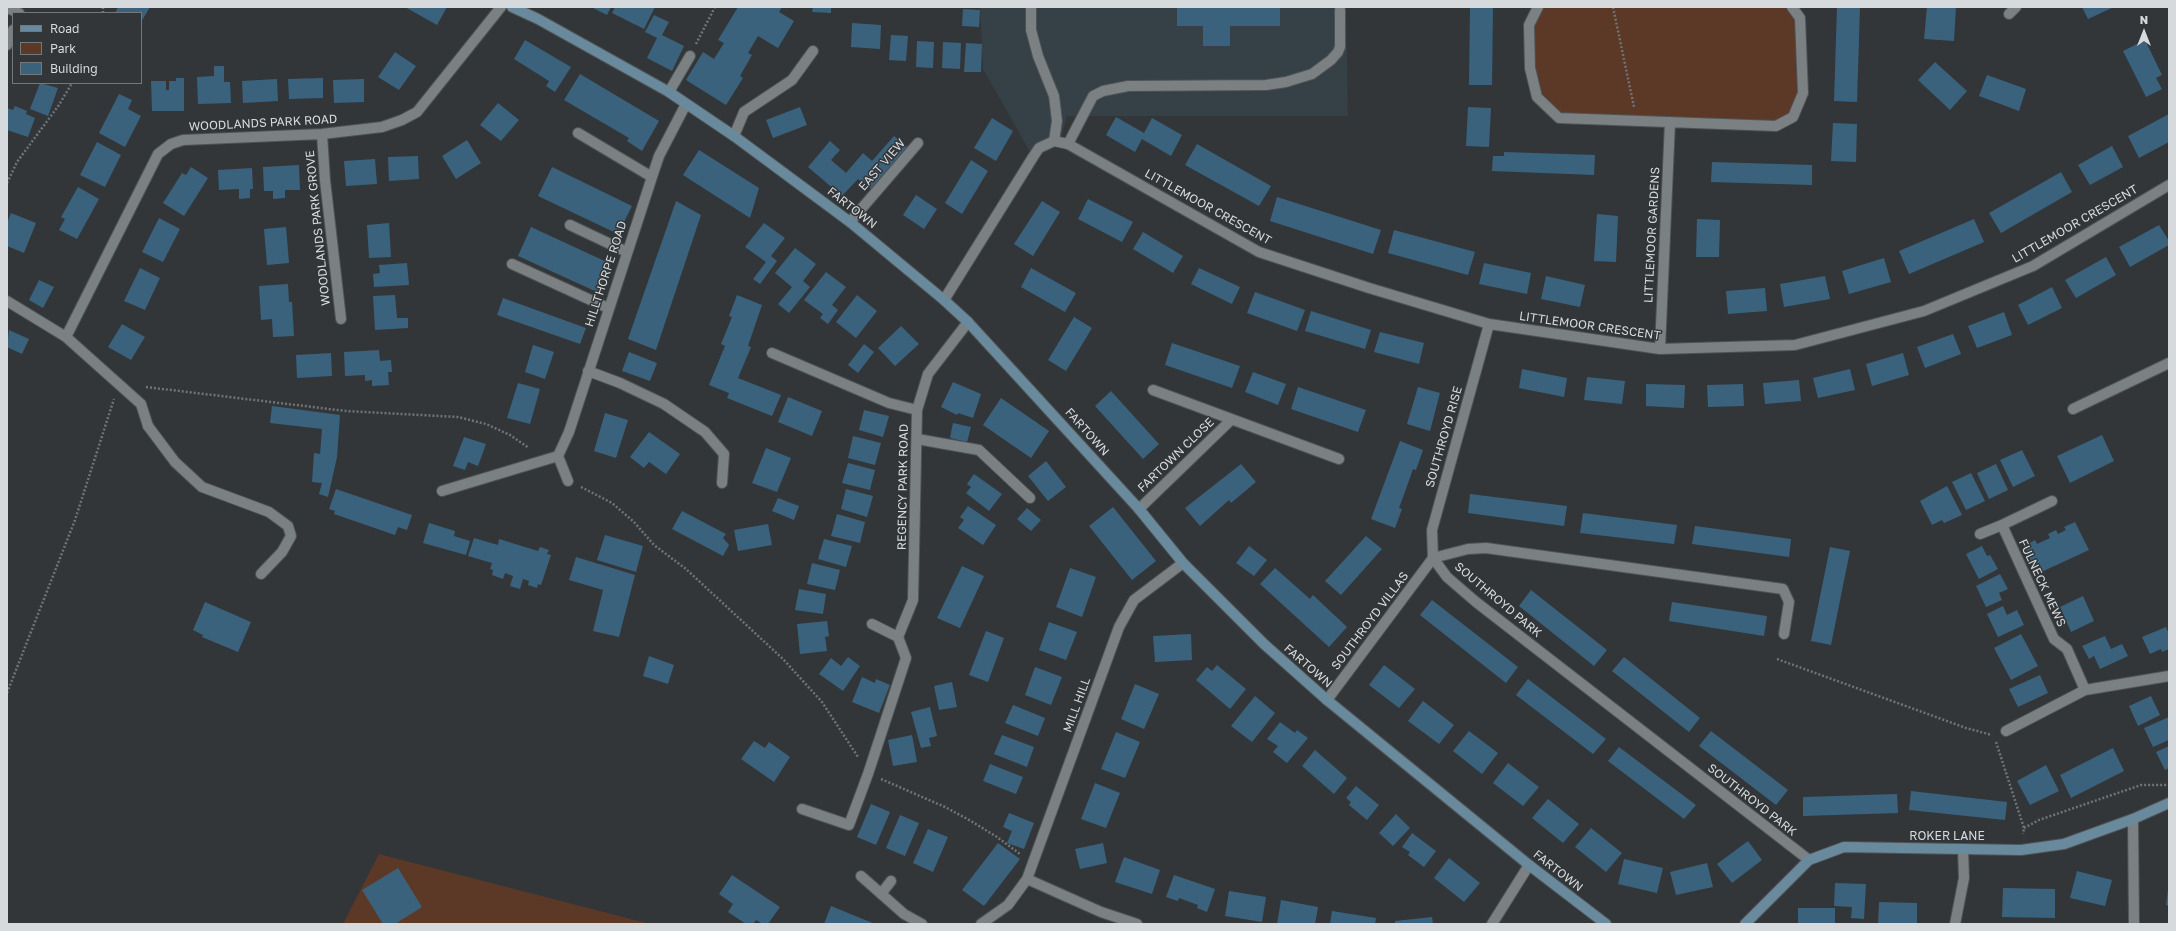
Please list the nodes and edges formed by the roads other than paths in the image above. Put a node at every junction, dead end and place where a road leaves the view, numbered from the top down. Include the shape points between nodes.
1 (501, 7) edge
2 (512, 7) edge
3 (1031, 7) edge
4 (1538, 7) edge
5 (1792, 7) edge
6 (7, 8) edge
7 (1340, 10) dead end
8 (17, 12) edge
9 (12, 33) edge
10 (7, 46) edge
11 (813, 51) dead end
12 (690, 56) road end
13 (669, 92) junction
14 (686, 104) junction
15 (1670, 122) junction
16 (578, 133) dead end
17 (322, 134) junction
18 (734, 136) junction
19 (918, 143) dead end
20 (1061, 143) junction
21 (652, 177) junction
22 (2169, 185) edge
23 (850, 222) junction
24 (570, 225) dead end
25 (627, 252) junction
26 (512, 264) dead end
27 (944, 300) junction
28 (7, 301) edge
29 (608, 308) junction
30 (341, 319) dead end
31 (968, 322) junction
32 (1489, 324) junction
33 (66, 337) junction
34 (1660, 349) junction
35 (772, 353) dead end
36 (2169, 364) edge
37 (588, 371) junction
38 (1153, 390) dead end
39 (2073, 409) dead end
40 (917, 410) junction
41 (1231, 420) junction
42 (917, 439) junction
43 (558, 456) junction
44 (1339, 459) dead end
45 (568, 481) road end
46 (722, 483) dead end
47 (442, 492) dead end
48 (1030, 498) dead end
49 (2052, 501) dead end
50 (1139, 509) junction
51 (2002, 525) junction
52 (1980, 534) dead end
53 (1433, 558) junction
54 (1183, 563) junction
55 (262, 574) dead end
56 (872, 624) dead end
57 (1784, 634) dead end
58 (898, 637) junction
59 (2169, 676) edge
60 (2085, 690) junction
61 (1327, 700) junction
62 (2006, 731) dead end
63 (2169, 803) edge
64 (802, 809) dead end
65 (2133, 819) junction
66 (1963, 850) junction
67 (1809, 860) junction
68 (1529, 865) junction
69 (861, 876) dead end
70 (1027, 879) junction
71 (891, 881) dead end
72 (881, 894) junction
73 (922, 924) edge
74 (981, 924) edge
75 (1138, 924) edge
76 (1492, 924) edge
77 (1606, 924) edge
78 (1745, 924) edge
79 (1955, 924) edge
80 (2134, 924) edge

1 - 17 street, WOODLANDS PARK ROAD via 417,112 382,127
2 - 13 street, FARTOWN
3 - 20 street via 1031,30 1054,96
4 - 15 street via 1529,25 1530,68 1537,97 1559,118
5 - 15 street via 1800,18 1803,93 1793,117 1776,126
6 - 8 street
7 - 20 street via 1338,52 1312,74 1266,85 1128,86 1103,91 1093,96
9 - 10 street
11 - 18 street via 792,80 744,112
12 - 13 street
13 - 14 street, FARTOWN
14 - 18 street, FARTOWN
14 - 21 street, HILLTHORPE ROAD via 659,156
15 - 34 street, LITTLEMOOR GARDENS
16 - 21 street
17 - 30 street, WOODLANDS PARK GROVE
17 - 33 street, WOODLANDS PARK ROAD via 183,140 171,144 158,154
18 - 23 street, FARTOWN
19 - 23 street, EAST VIEW
20 - 27 street via 1039,148
20 - 32 street, LITTLEMOOR CRESCENT via 1259,252
21 - 25 street, HILLTHORPE ROAD
22 - 34 street, LITTLEMOOR CRESCENT via 2033,266 1924,311 1795,345
23 - 27 street, FARTOWN
24 - 25 street
25 - 29 street, HILLTHORPE ROAD
26 - 29 street
27 - 31 street, FARTOWN
28 - 33 street
29 - 37 street, HILLTHORPE ROAD
31 - 40 street, REGENCY PARK ROAD via 928,374
31 - 50 street, FARTOWN
32 - 34 street, LITTLEMOOR CRESCENT
32 - 53 street, SOUTHROYD RISE via 1432,530
33 - 55 street via 141,404 148,426 175,462 202,487 269,512 288,526 291,536 282,552
35 - 40 street via 889,403
36 - 39 street
37 - 43 street, HILLTHORPE ROAD via 569,432
37 - 46 street via 664,404 705,432 724,454
38 - 41 street, FARTOWN CLOSE
40 - 42 street, REGENCY PARK ROAD
41 - 44 street, FARTOWN CLOSE
41 - 50 street, FARTOWN CLOSE
42 - 48 street via 979,450
42 - 58 street, REGENCY PARK ROAD via 913,600
43 - 45 street
43 - 47 street
49 - 51 street
50 - 54 street, FARTOWN
51 - 52 street
51 - 60 street, FULNECK MEWS via 2054,639 2067,649
53 - 57 street, SOUTHROYD PARK via 1468,549 1486,548 1783,588 1789,602
53 - 61 street, SOUTHROYD VILLAS
53 - 67 street, SOUTHROYD PARK via 1448,577 1476,602
54 - 61 street, FARTOWN via 1264,644
54 - 70 street, MILL HILL via 1134,600 1119,627
56 - 58 street
58 - 64 street via 906,658 849,825
59 - 60 street
60 - 62 street
61 - 68 street, FARTOWN
63 - 65 street, ROKER LANE
65 - 66 street, ROKER LANE via 2064,844 2021,850
65 - 80 street
66 - 67 street, ROKER LANE via 1844,848
66 - 79 street via 1964,878
67 - 78 street, ROKER LANE
68 - 76 street
68 - 77 street, FARTOWN
69 - 72 street
70 - 74 street, MILL HILL via 1008,905
70 - 75 street via 1101,912
71 - 72 street
72 - 73 street via 904,914

